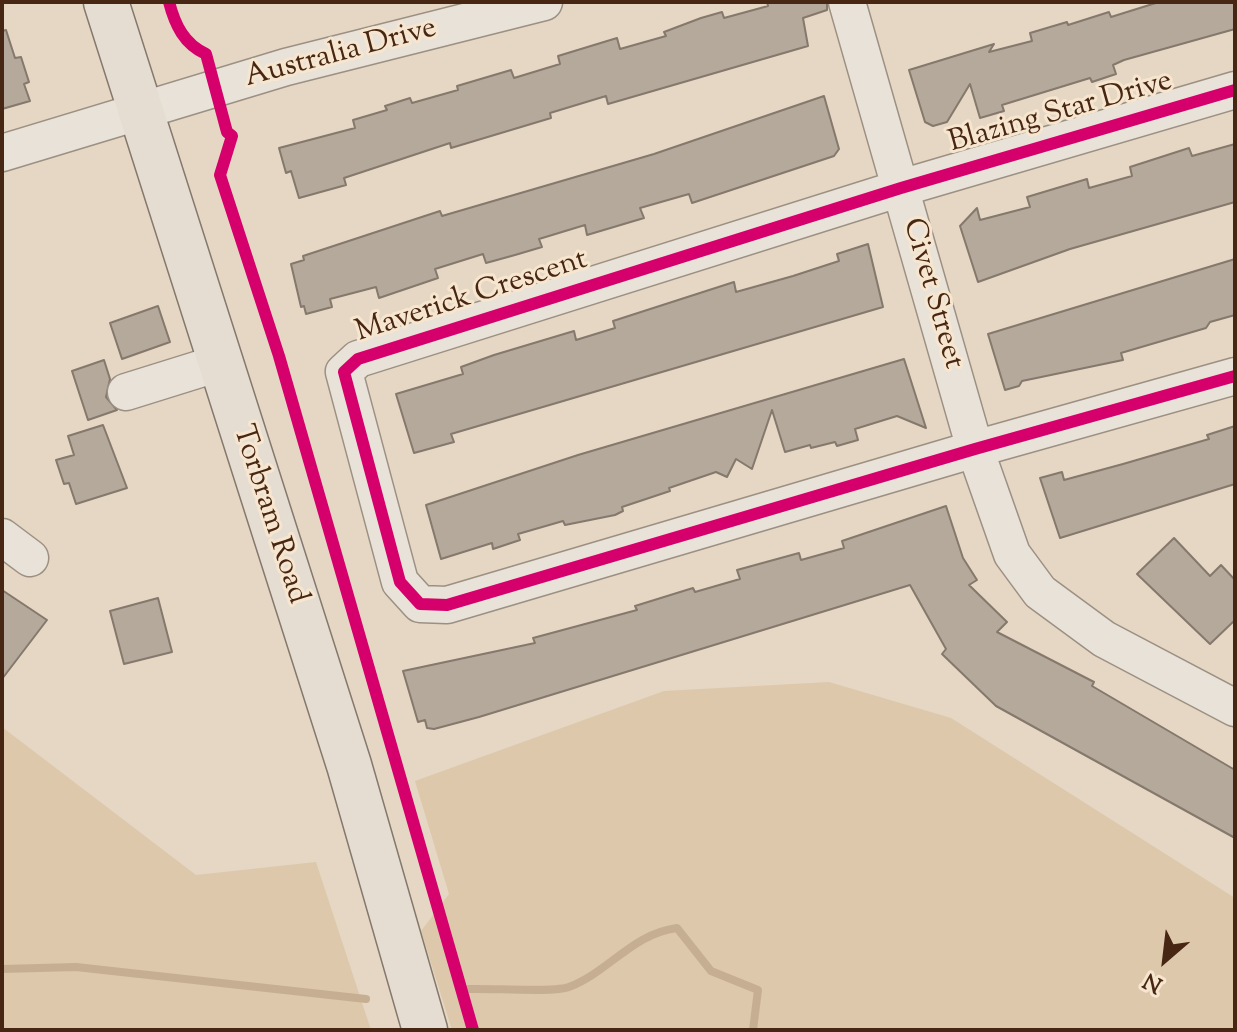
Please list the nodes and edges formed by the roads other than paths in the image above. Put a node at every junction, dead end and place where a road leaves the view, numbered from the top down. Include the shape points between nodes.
1 (106, 2) edge
2 (544, 2) edge
3 (847, 2) edge
4 (1235, 90) edge
5 (139, 112) junction
6 (2, 153) edge
7 (901, 188) junction
8 (219, 363) junction
9 (1235, 376) edge
10 (126, 392) dead end
11 (975, 449) junction
12 (1235, 708) edge
13 (425, 1030) edge

1 - 5 main road, Torbram Road
2 - 5 street, Australia Drive via 286,67
3 - 7 street, Civet Street
4 - 7 street, Blazing Star Drive
5 - 6 street, Australia Drive
5 - 8 main road, Torbram Road
7 - 11 street, Civet Street
7 - 11 street, Maverick Crescent via 358,359 344,372 400,582 420,604 447,605
8 - 10 street
8 - 13 main road, Torbram Road via 349,765
9 - 11 street
11 - 12 street, Civet Street via 1012,554 1040,592 1104,639

